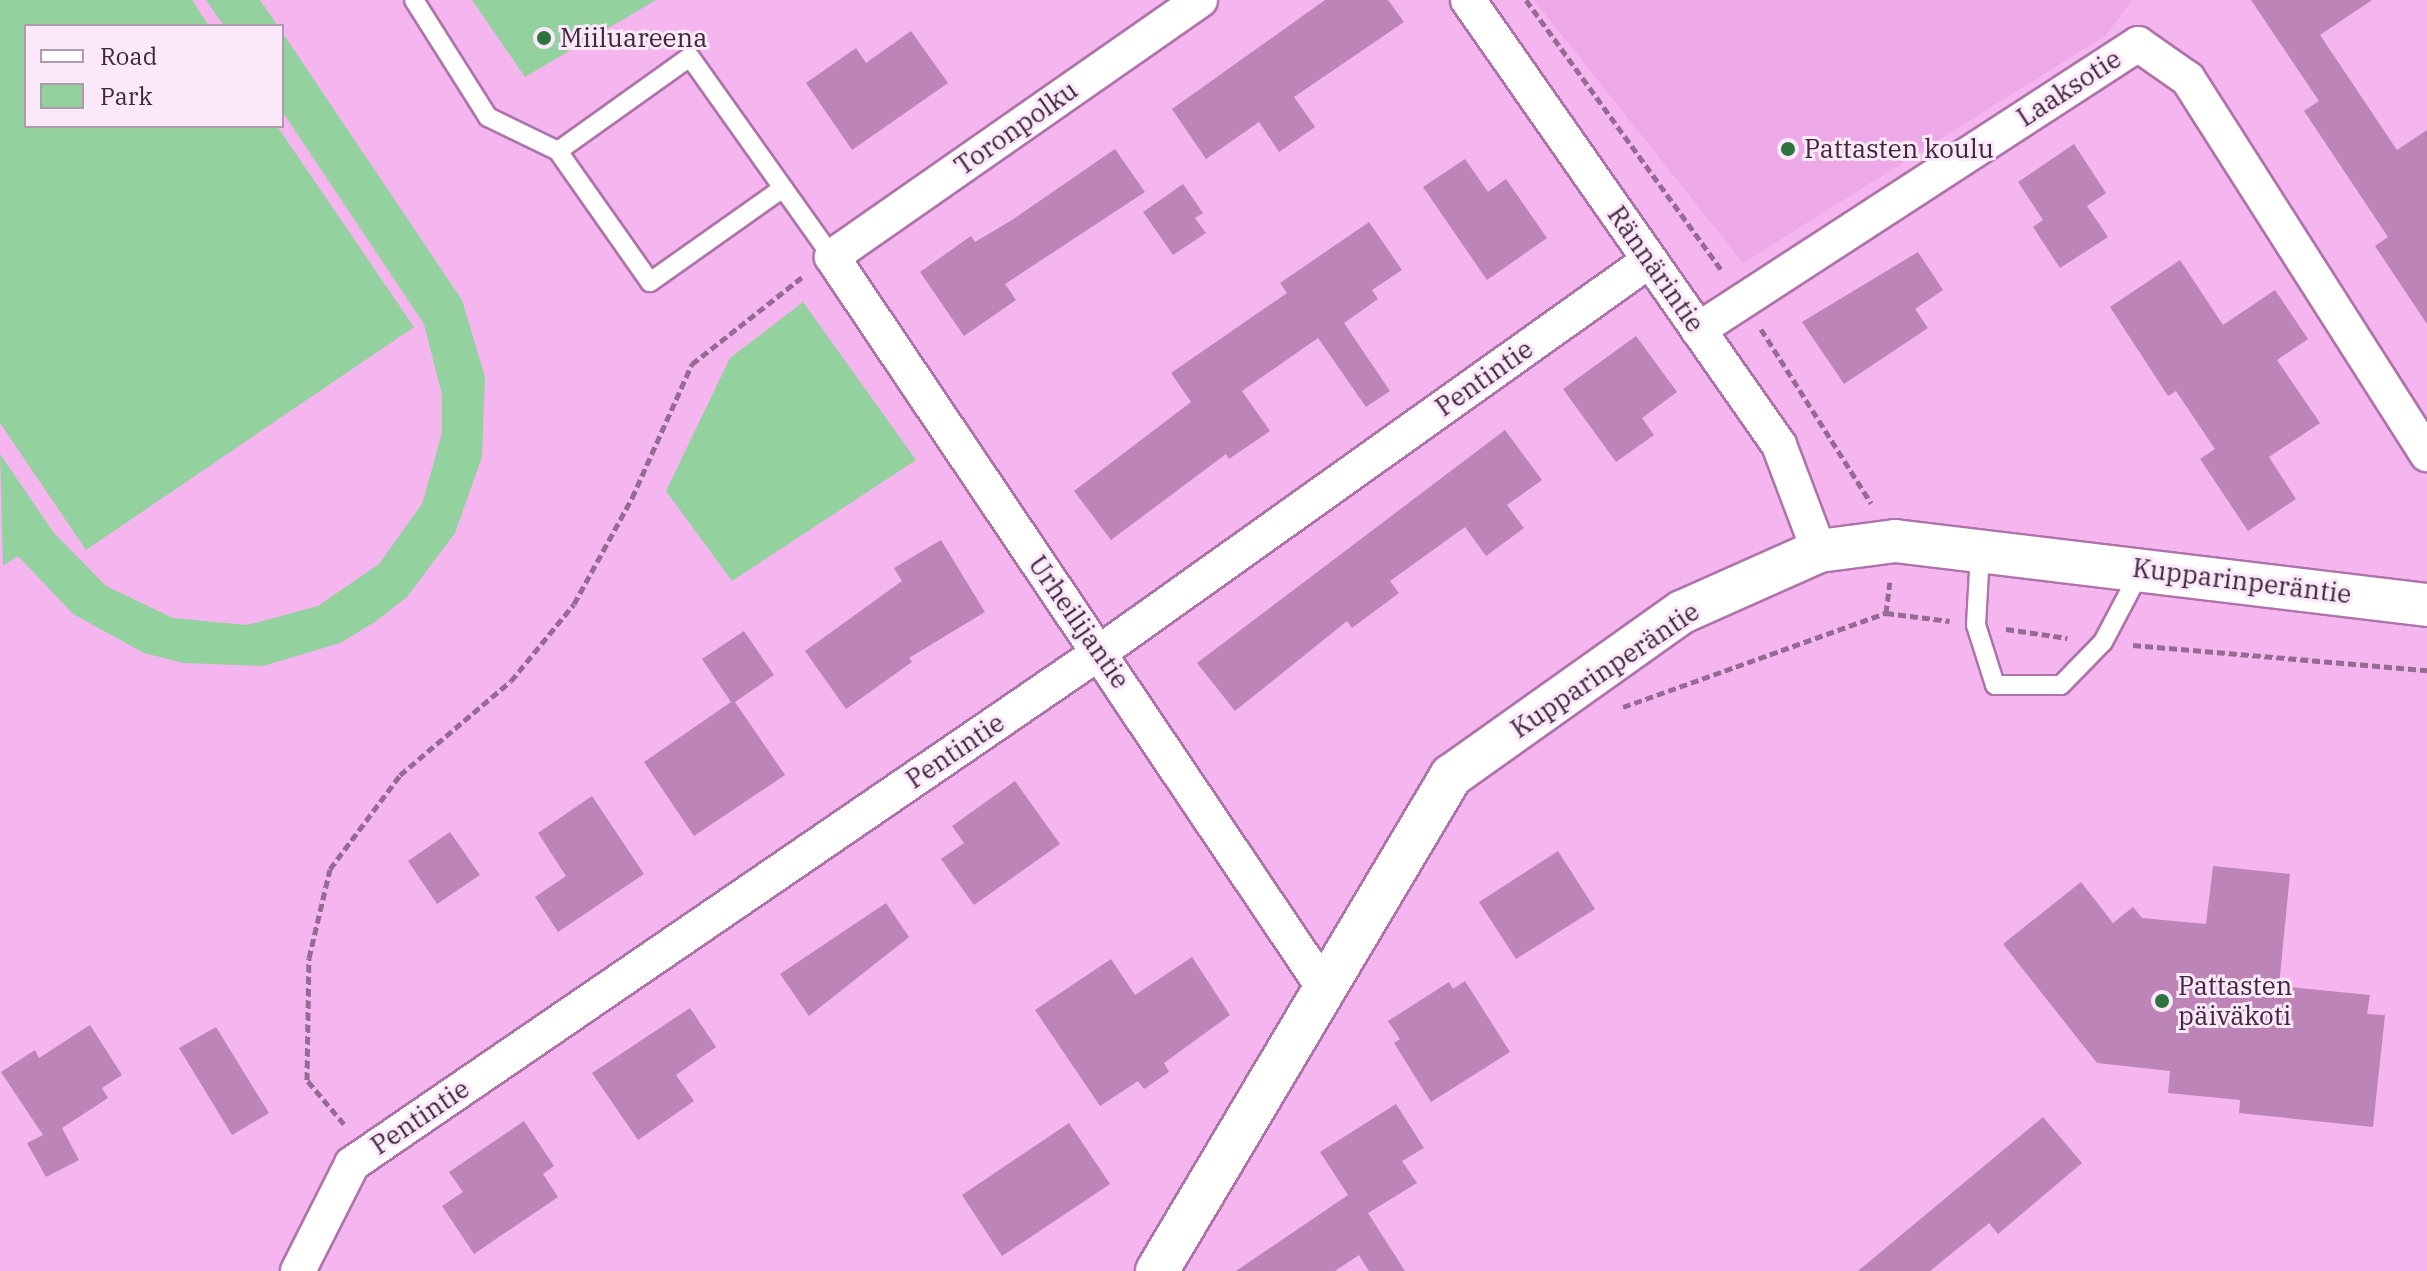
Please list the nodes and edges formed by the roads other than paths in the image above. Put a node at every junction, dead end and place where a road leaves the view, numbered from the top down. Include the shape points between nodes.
1 (414, 0) edge
2 (1200, 0) edge
3 (1468, 0) edge
4 (558, 151) junction
5 (783, 188) junction
6 (832, 257) junction
7 (1650, 260) junction
8 (1698, 330) junction
9 (2427, 454) edge
10 (1819, 551) junction
11 (1980, 553) junction
12 (2142, 568) junction
13 (2427, 605) edge
14 (1100, 652) junction
15 (1324, 988) junction
16 (298, 1271) edge
17 (1157, 1271) edge

1 - 4 lane via 488,117
2 - 6 street, Toronpolku
3 - 7 street, Rännärintie
4 - 5 lane via 690,57
4 - 5 lane via 650,282
5 - 6 lane
6 - 14 street, Urheilijantie
7 - 8 street, Rännärintie
7 - 14 street, Pentintie
8 - 9 street, Laaksotie via 2138,44 2188,79
8 - 10 street, Rännärintie via 1779,445
10 - 11 street, Kupparinperäntie via 1895,541
10 - 15 street, Kupparinperäntie via 1682,612 1451,776
11 - 12 street, Kupparinperäntie
11 - 12 lane via 1976,625 1995,685 2061,685 2103,642
12 - 13 street, Kupparinperäntie
14 - 15 street, Urheilijantie
14 - 16 street, Pentintie via 352,1164
15 - 17 street, Kupparinperäntie

